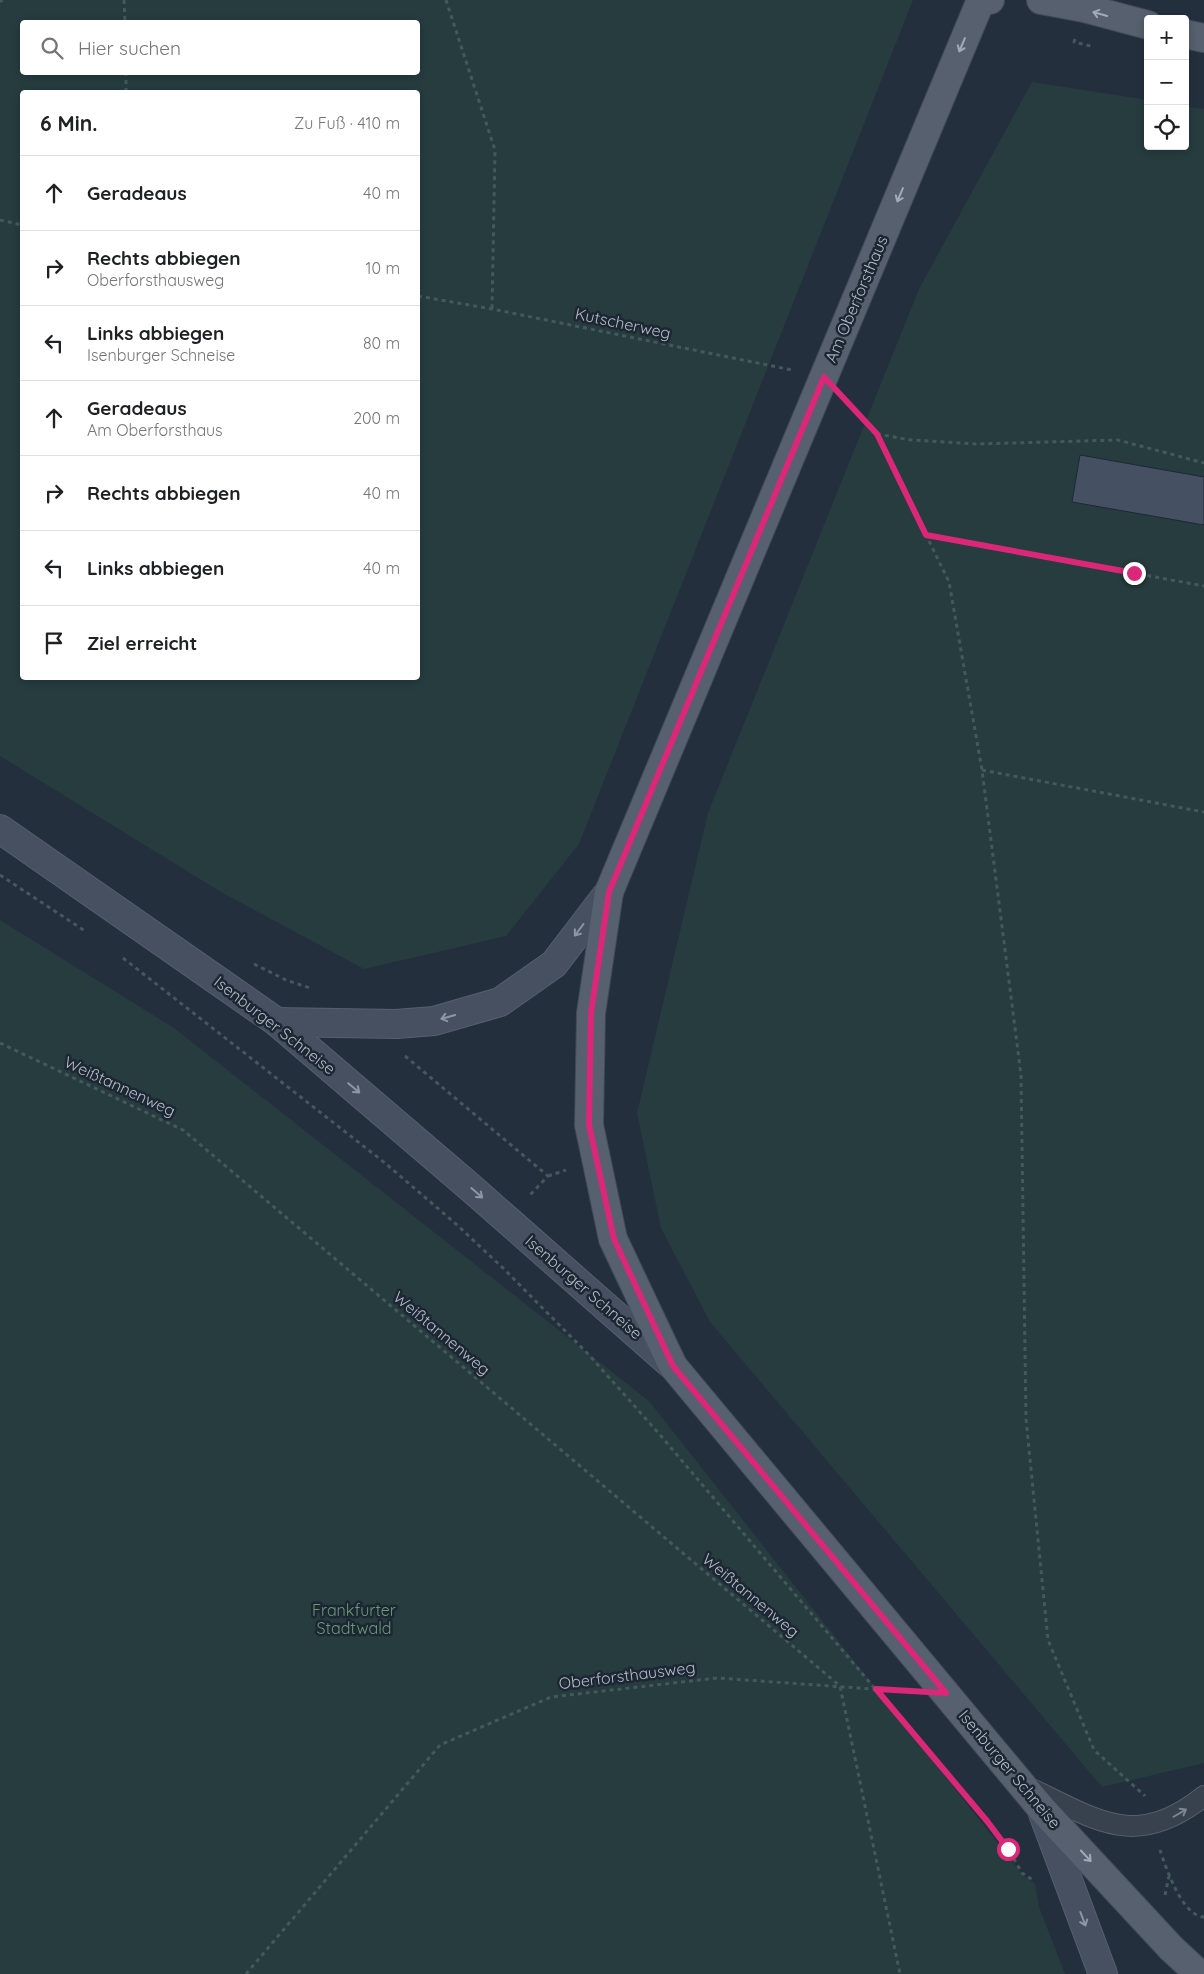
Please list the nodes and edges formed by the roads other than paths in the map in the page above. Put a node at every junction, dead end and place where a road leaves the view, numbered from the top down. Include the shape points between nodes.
1 (981, 0) edge
2 (990, 0) edge
3 (1040, 0) edge
4 (1144, 24) edge
5 (1189, 35) edge
6 (1204, 38) edge
7 (0, 829) edge
8 (609, 892) junction
9 (277, 1022) junction
10 (673, 1366) junction
11 (1021, 1784) junction
12 (1204, 1796) edge
13 (1041, 1808) junction
14 (1104, 1974) edge
15 (1199, 1974) edge

1 - 2 main road
1 -> 8 main road, Am Oberforsthaus
4 -> 3 main road
5 - 6 main road
7 - 9 main road, Isenburger Schneise
8 -> 9 main road via 554,964 500,1002 434,1021 396,1024
8 - 10 main road, Am Oberforsthaus via 591,1013 589,1125 614,1239
9 -> 10 main road, Isenburger Schneise
10 - 11 main road, Isenburger Schneise
11 -> 12 lane via 1105,1823 1120,1825 1144,1826 1162,1822
11 - 13 main road, Isenburger Schneise
13 -> 14 main road
13 -> 15 main road, Isenburger Schneise

